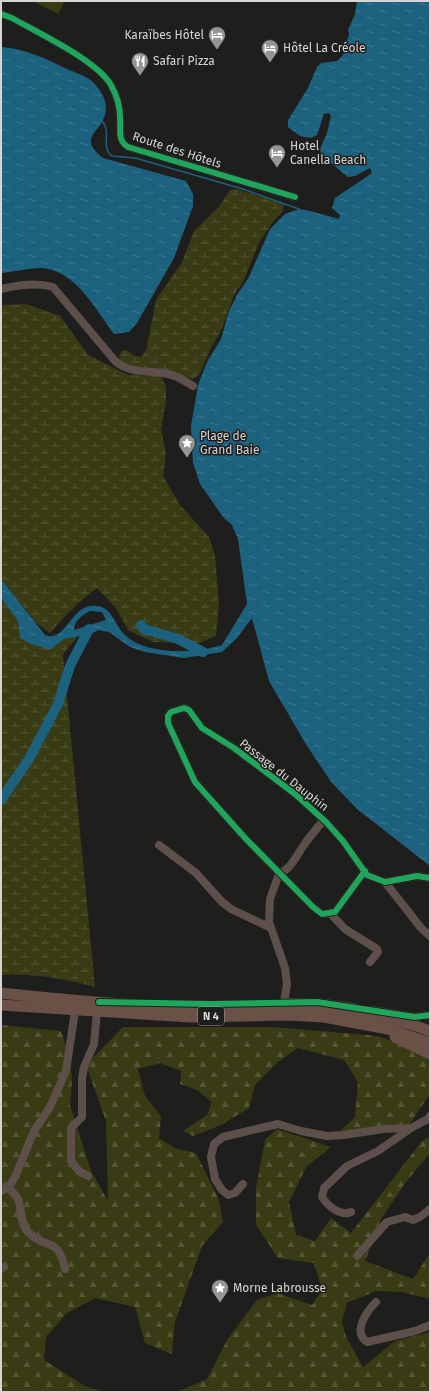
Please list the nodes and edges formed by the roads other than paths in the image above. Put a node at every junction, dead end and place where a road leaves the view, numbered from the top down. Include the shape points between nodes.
1 (1, 14) edge
2 (295, 197) dead end
3 (1, 289) edge
4 (193, 386) dead end
5 (324, 820) junction
6 (158, 845) dead end
7 (365, 871) junction
8 (279, 874) junction
9 (430, 878) edge
10 (385, 882) junction
11 (330, 913) junction
12 (271, 928) junction
13 (430, 936) edge
14 (370, 962) dead end
15 (1, 994) edge
16 (284, 1002) junction
17 (3, 1005) edge
18 (98, 1007) junction
19 (75, 1011) junction
20 (430, 1015) edge
21 (347, 1021) junction
22 (430, 1031) edge
23 (430, 1043) edge
24 (430, 1054) edge
25 (430, 1116) edge
26 (411, 1128) junction
27 (88, 1176) dead end
28 (243, 1184) dead end
29 (4, 1189) edge
30 (430, 1209) edge
31 (351, 1212) dead end
32 (357, 1256) dead end
33 (65, 1269) dead end
34 (376, 1302) dead end
35 (430, 1325) edge

1 - 2 street, Route des Hôtels via 12,18 103,73 116,98 120,116 120,138 128,147
3 - 4 street via 28,284 53,287 116,362 139,372 168,374
5 - 7 street, Passage du Dauphin
5 - 8 street via 304,844 293,863 285,872
5 - 8 street, Passage du Dauphin via 267,772 202,728 189,710 184,708 171,712 168,723 195,782
6 - 12 street via 196,873 231,909
7 - 10 street, Passage du Dauphin
7 - 11 street via 335,912
8 - 11 street via 322,914
8 - 12 street via 270,899
9 - 10 street via 417,876
10 - 13 street
11 - 14 street via 345,929 377,948 378,952
12 - 16 street via 285,968 287,984
15 - 18 highway, N 4
16 - 18 street
16 - 20 street via 338,1005 415,1017
17 - 19 highway, N 4
18 - 19 highway, N 4
18 - 21 highway, N 4 via 190,1017 286,1015
18 - 22 highway, N 4 via 325,1008 391,1018
18 - 27 street via 94,1044 82,1078 82,1117 71,1128 71,1161 79,1171
19 - 29 street via 66,1071 50,1107 34,1131 15,1177
21 - 23 highway, N 4 via 388,1029
21 - 24 highway via 408,1042
25 - 26 street
26 - 28 street via 384,1128 350,1135 326,1136 278,1124 223,1137 214,1144 211,1152 215,1179 228,1195 235,1193
26 - 31 street via 378,1151 353,1162 324,1188 322,1197 327,1204 342,1212
29 - 33 street via 17,1197 23,1226 38,1239 57,1247 62,1254
30 - 32 street via 413,1220 405,1217 387,1222
34 - 35 street via 364,1317 362,1325 360,1334 367,1342

